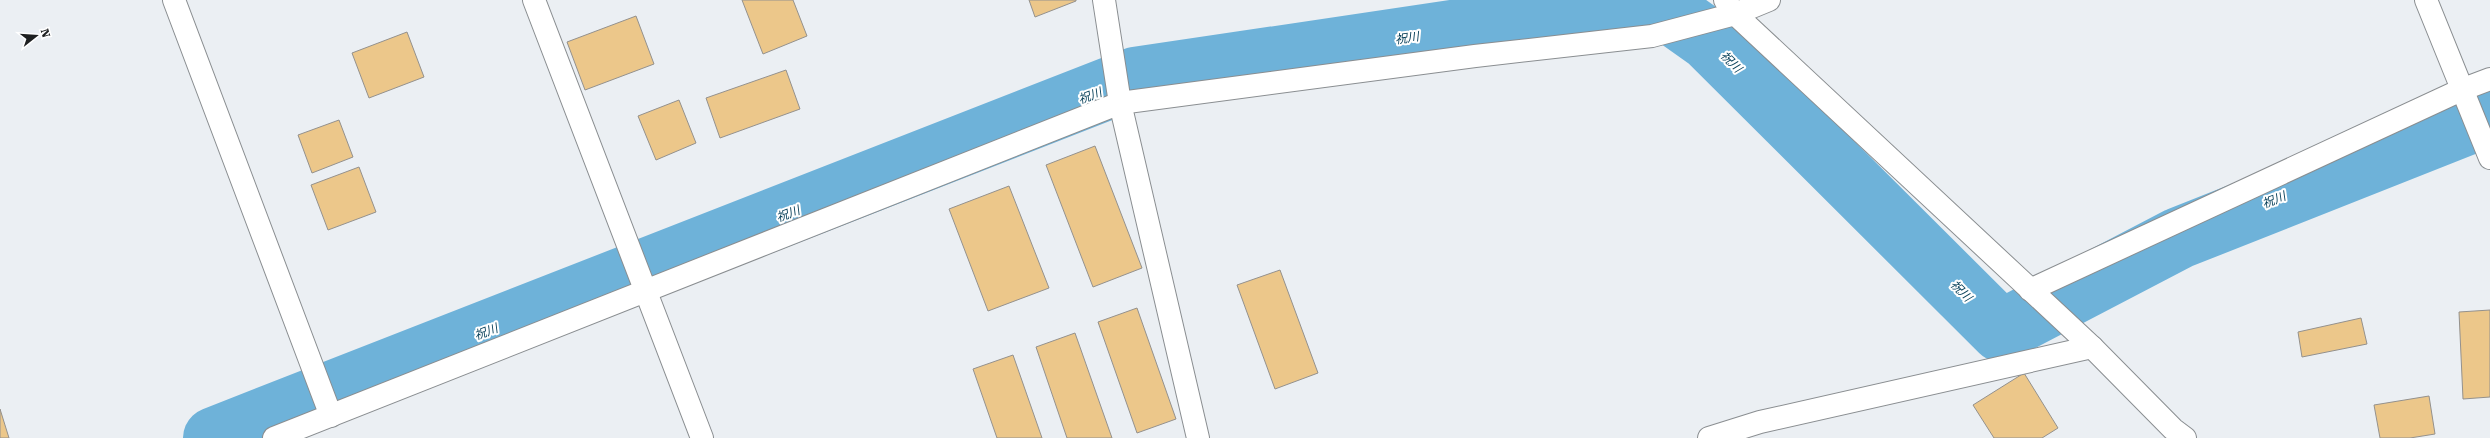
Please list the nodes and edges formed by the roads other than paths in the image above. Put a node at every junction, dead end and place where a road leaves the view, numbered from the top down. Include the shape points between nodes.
1 (174, 0) edge
2 (534, 0) edge
3 (1104, 0) edge
4 (1769, 0) edge
5 (2426, 0) edge
6 (1730, 7) edge
7 (2490, 79) edge
8 (2461, 90) junction
9 (1120, 103) junction
10 (2490, 158) edge
11 (2030, 290) junction
12 (644, 291) junction
13 (2092, 347) junction
14 (331, 416) junction
15 (274, 438) edge
16 (702, 438) edge
17 (1198, 438) edge
18 (1709, 438) edge
19 (2185, 438) edge

1 - 14 street
2 - 12 street
3 - 9 street
4 - 6 street
5 - 8 street
6 - 9 street via 1652,36 1475,56
6 - 11 street
7 - 8 street
8 - 10 street
8 - 11 street
9 - 12 street
9 - 17 street
11 - 13 street
12 - 14 street
12 - 16 street
13 - 18 street via 1760,422
13 - 19 street
14 - 15 street

